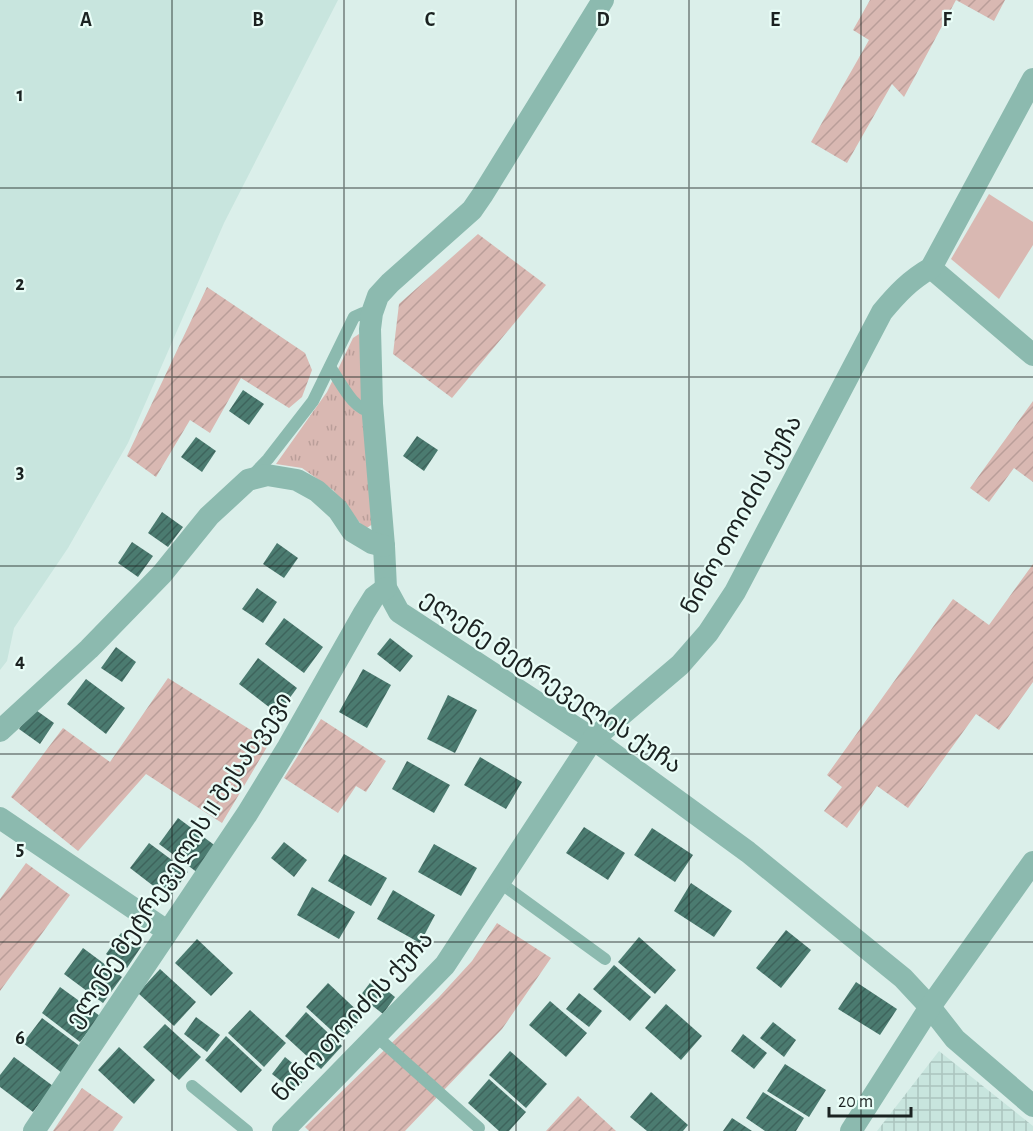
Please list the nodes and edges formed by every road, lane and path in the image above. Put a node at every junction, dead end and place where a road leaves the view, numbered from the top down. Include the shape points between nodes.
1 (603, 0) edge
2 (1032, 81) edge
3 (931, 268) junction
4 (372, 313) junction
5 (1033, 355) edge
6 (330, 367) junction
7 (373, 411) junction
8 (248, 480) junction
9 (384, 546) junction
10 (386, 588) junction
11 (0, 731) edge
12 (593, 739) junction
13 (0, 818) edge
14 (1033, 862) edge
15 (499, 882) junction
16 (167, 931) junction
17 (605, 959) dead end
18 (930, 1007) junction
19 (376, 1036) junction
20 (192, 1086) dead end
21 (1033, 1106) edge
22 (479, 1128) dead end
23 (34, 1131) edge
24 (247, 1131) edge
25 (283, 1131) edge
26 (851, 1131) edge

1 - 4 street via 472,210 390,283 378,296
2 - 3 street, ნინო თოიძის ქუჩა
3 - 5 street
3 - 12 street, ნინო თოიძის ქუჩა via 900,290 882,312 735,592 708,633 680,665
4 - 6 lane via 354,317
4 - 7 street, ელენე მეტრეველის ქუჩა
6 - 7 lane via 355,403
6 - 8 lane via 313,401
7 - 9 street, ელენე მეტრეველის ქუჩა
8 - 9 street via 267,475 297,480 338,510 352,531
8 - 11 street via 208,516 162,574 89,649
9 - 10 street, ელენე მეტრეველის ქუჩა
10 - 12 street, ელენე მეტრეველის ქუჩა via 399,612
10 - 16 street, ელენე მეტრეველის II შესახვევი via 374,597 253,804
12 - 15 street, ნინო თოიძის ქუჩა
12 - 18 street, ელენე მეტრეველის ქუჩა via 748,852 903,978
13 - 16 street
14 - 18 street
15 - 17 lane
15 - 19 street, ნინო თოიძის ქუჩა via 445,965
16 - 23 street, ელენე მეტრეველის II შესახვევი
18 - 21 street, ელენე მეტრეველის ქუჩა via 955,1039
18 - 26 street
19 - 22 lane
19 - 25 street, ნინო თოიძის ქუჩა
20 - 24 lane

